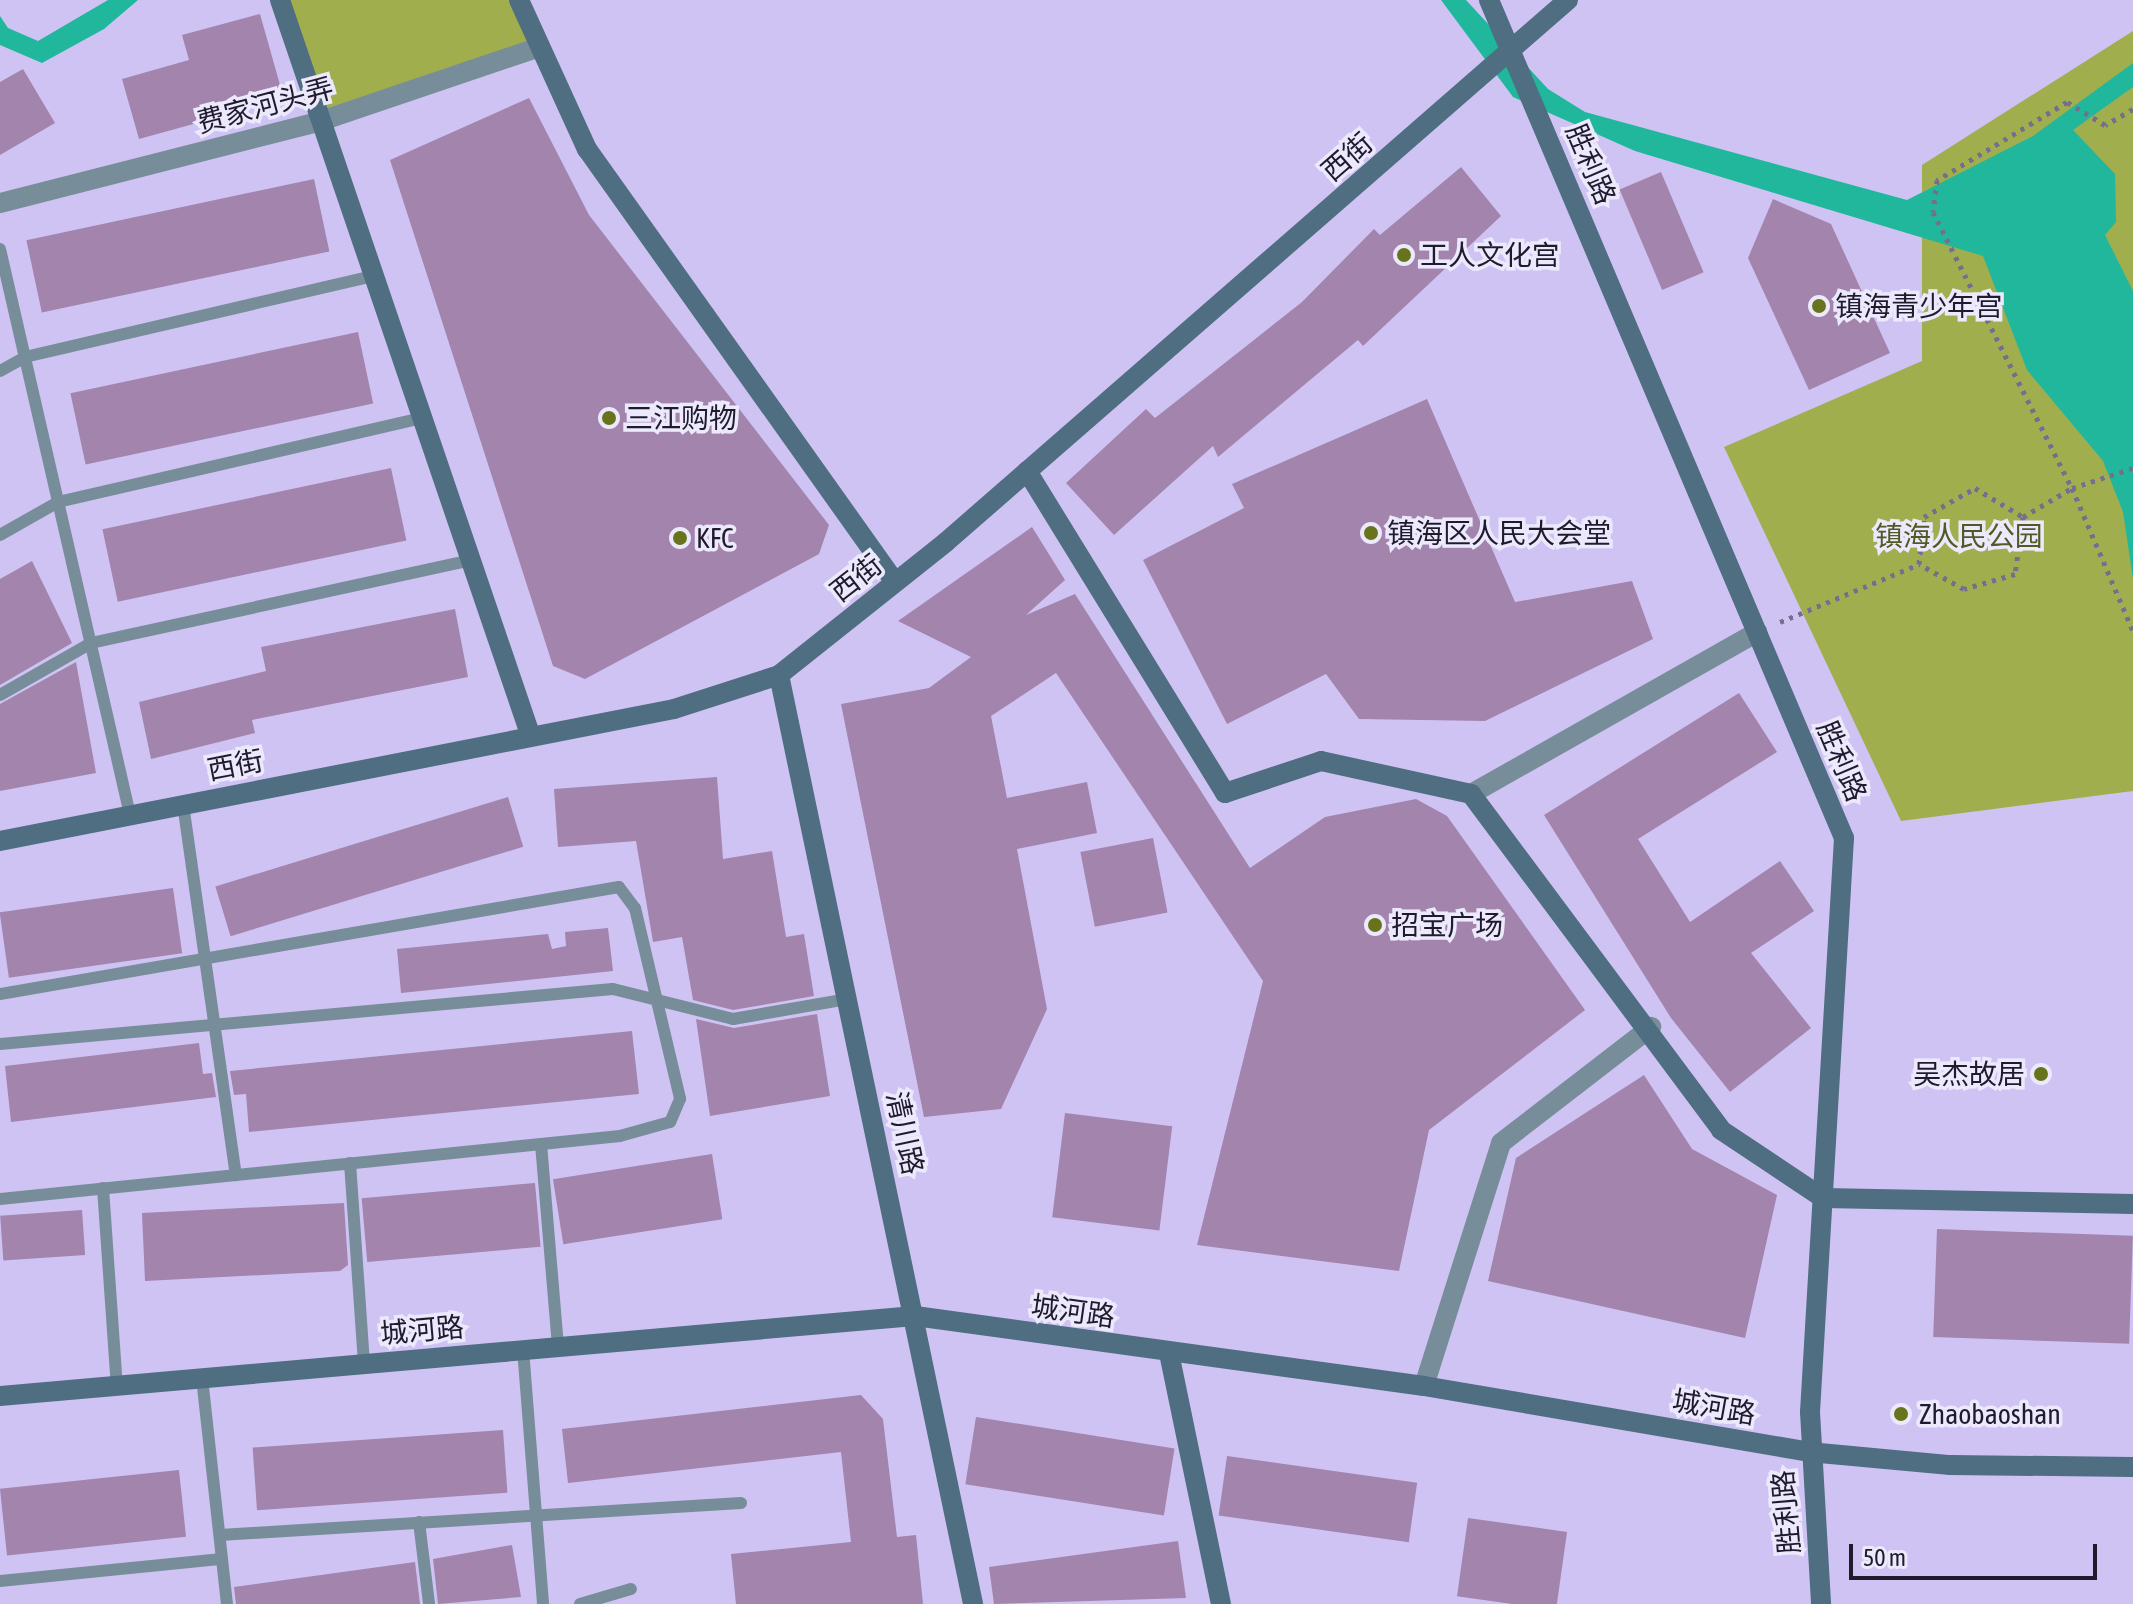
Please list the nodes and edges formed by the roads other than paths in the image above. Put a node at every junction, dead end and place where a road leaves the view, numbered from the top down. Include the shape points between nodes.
1 (280, 0) edge
2 (519, 0) edge
3 (1489, 0) edge
4 (1568, 0) edge
5 (540, 47) junction
6 (1512, 50) junction
7 (321, 121) junction
8 (0, 203) edge
9 (0, 249) edge
10 (374, 276) junction
11 (25, 357) junction
12 (0, 371) edge
13 (422, 418) junction
14 (1027, 471) junction
15 (58, 502) junction
16 (0, 535) edge
17 (471, 560) junction
18 (895, 582) junction
19 (1757, 632) junction
20 (91, 643) junction
21 (779, 675) junction
22 (0, 695) edge
23 (530, 734) junction
24 (1471, 794) junction
25 (183, 804) junction
26 (130, 815) junction
27 (0, 841) edge
28 (205, 959) junction
29 (0, 994) edge
30 (848, 999) junction
31 (658, 1005) junction
32 (214, 1025) junction
33 (1651, 1027) junction
34 (0, 1044) edge
35 (541, 1144) junction
36 (350, 1163) junction
37 (236, 1175) junction
38 (103, 1188) junction
39 (1823, 1198) junction
40 (0, 1199) edge
41 (2133, 1204) edge
42 (915, 1316) junction
43 (558, 1346) junction
44 (523, 1349) junction
45 (1169, 1353) junction
46 (364, 1364) junction
47 (202, 1378) junction
48 (117, 1386) junction
49 (1424, 1386) junction
50 (0, 1396) edge
51 (1809, 1452) junction
52 (2133, 1467) edge
53 (741, 1503) dead end
54 (536, 1515) junction
55 (419, 1522) junction
56 (220, 1535) junction
57 (222, 1559) junction
58 (0, 1581) edge
59 (631, 1589) dead end
60 (227, 1604) edge
61 (429, 1604) edge
62 (543, 1604) edge
63 (580, 1604) edge
64 (973, 1604) edge
65 (1221, 1604) edge
66 (1821, 1604) edge

1 - 7 street
2 - 5 street
3 - 6 street, 胜利路
4 - 6 street, 西街
5 - 7 street, 费家河头弄
5 - 18 street via 587,149
6 - 14 street, 西街
6 - 19 street, 胜利路
7 - 8 street, 费家河头弄
7 - 10 street
9 - 11 lane
10 - 11 lane
10 - 13 street
11 - 12 lane
11 - 15 lane
13 - 15 lane
13 - 17 street
14 - 18 street, 西街
14 - 24 street via 1225,793 1321,761
15 - 16 lane
15 - 20 lane
17 - 20 lane
17 - 23 street
18 - 21 street, 西街
19 - 24 street
19 - 39 street, 胜利路 via 1844,838
20 - 22 lane
20 - 26 lane
21 - 23 street, 西街 via 674,709
21 - 30 street, 清川路
23 - 25 street, 西街
24 - 33 street
25 - 26 street, 西街
25 - 28 lane
26 - 27 street, 西街
28 - 29 lane
28 - 31 lane via 619,887 635,908
28 - 32 lane
30 - 31 lane via 733,1019
30 - 42 street, 清川路
31 - 32 lane via 613,989
31 - 35 lane via 680,1099 670,1122 620,1136
32 - 34 lane
32 - 37 lane
33 - 39 street via 1721,1130
33 - 49 street via 1501,1143
35 - 36 lane
35 - 43 lane
36 - 37 lane
36 - 46 lane
37 - 38 lane
38 - 40 lane
38 - 48 lane
39 - 41 street
39 - 51 street, 胜利路
42 - 43 street, 城河路
42 - 45 street, 城河路
42 - 64 street, 清川路
43 - 44 street, 城河路
44 - 46 street, 城河路
44 - 54 lane
45 - 49 street, 城河路
45 - 65 street
46 - 47 street, 城河路
47 - 48 street, 城河路
47 - 56 lane
48 - 50 street, 城河路
49 - 51 street, 城河路
51 - 52 street, 城河路 via 1950,1465
51 - 66 street, 胜利路
53 - 54 lane
54 - 55 lane
54 - 62 lane
55 - 56 lane
55 - 61 lane
56 - 57 lane
57 - 58 lane
57 - 60 lane
59 - 63 lane

